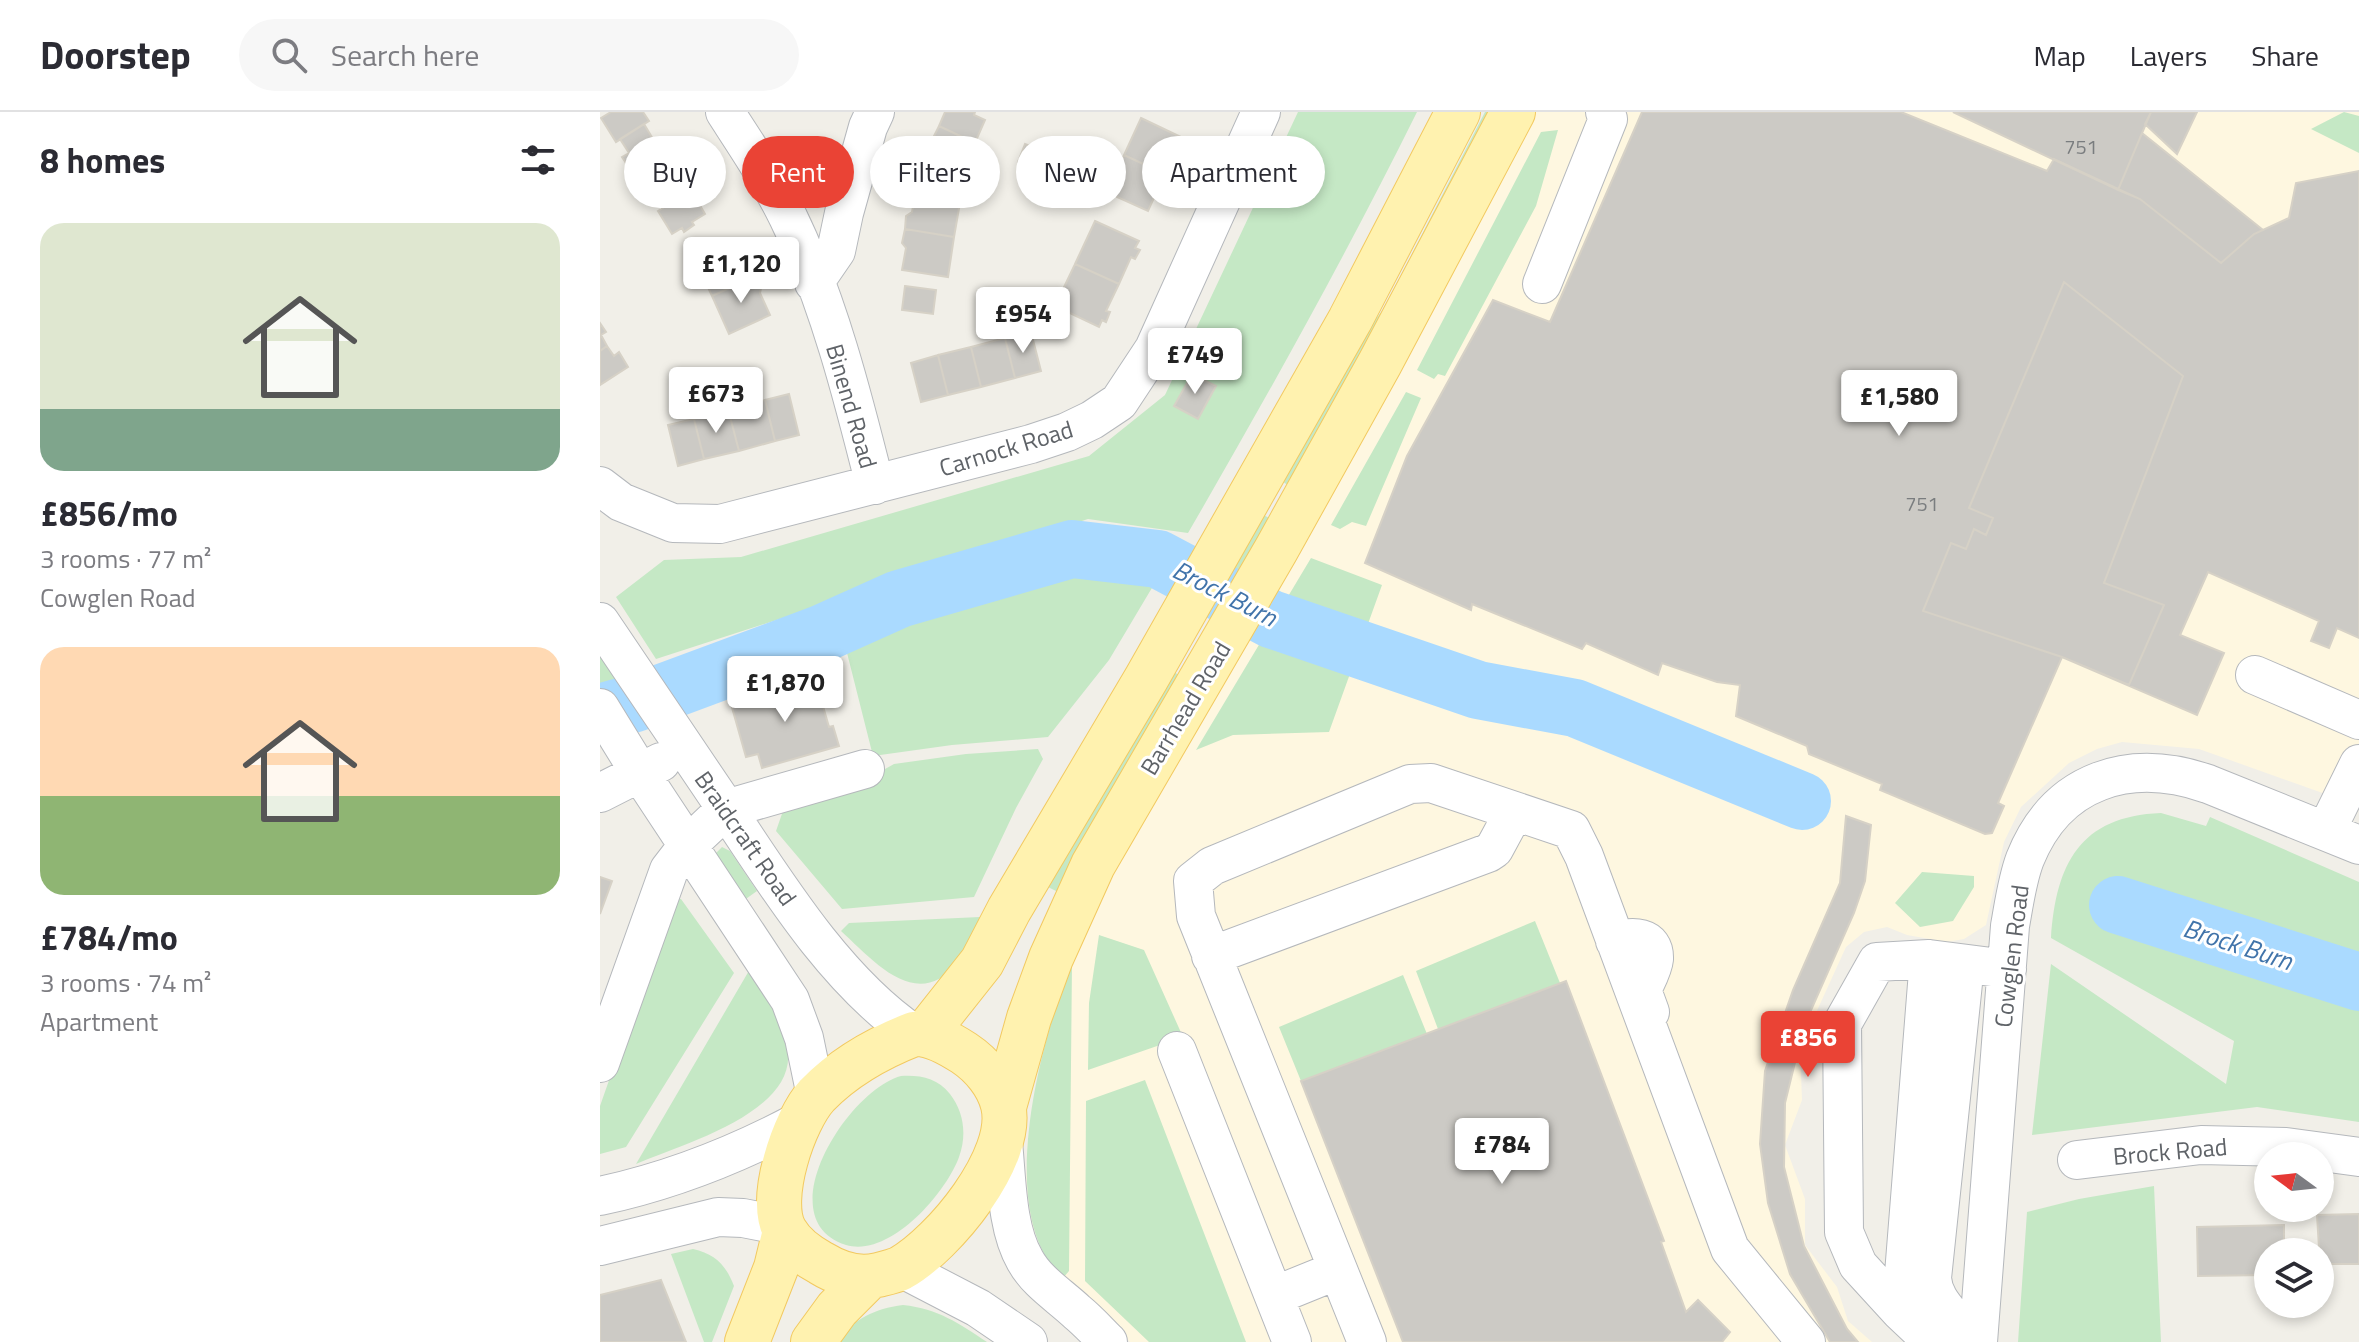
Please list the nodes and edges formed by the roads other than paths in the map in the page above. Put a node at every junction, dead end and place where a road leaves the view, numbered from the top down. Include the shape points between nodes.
1 (725, 112) edge
2 (875, 112) edge
3 (1261, 112) edge
4 (1458, 112) edge
5 (1513, 112) edge
6 (1605, 112) edge
7 (814, 283) junction
8 (1542, 284) dead end
9 (875, 485) junction
10 (611, 494) edge
11 (609, 635) edge
12 (2255, 675) dead end
13 (2359, 720) edge
14 (610, 723) edge
15 (676, 735) junction
16 (2359, 764) edge
17 (865, 769) dead end
18 (640, 773) junction
19 (600, 793) edge
20 (726, 809) junction
21 (1514, 812) junction
22 (2342, 838) edge
23 (689, 844) junction
24 (1211, 956) junction
25 (1947, 962) junction
26 (2007, 969) junction
27 (920, 1034) junction
28 (1177, 1051) dead end
29 (600, 1063) edge
30 (807, 1109) junction
31 (1003, 1120) junction
32 (2359, 1157) edge
33 (2077, 1160) dead end
34 (600, 1196) edge
35 (784, 1229) junction
36 (600, 1246) edge
37 (1338, 1270) junction
38 (884, 1273) junction
39 (1274, 1296) junction
40 (1901, 1312) junction
41 (747, 1342) edge
42 (813, 1342) edge
43 (1028, 1342) edge
44 (1108, 1342) edge
45 (1292, 1342) edge
46 (1367, 1342) edge
47 (1806, 1342) edge
48 (1933, 1342) edge
49 (1968, 1342) edge
50 (1978, 1342) edge

1 - 7 street, Binend Road via 788,218
2 - 7 street via 836,251
3 - 9 street, Carnock Road via 1154,349 1119,402 1067,432
4 - 27 main road, Barrhead Road via 1350,320 982,962
5 - 31 main road, Barrhead Road via 1276,550 1114,827 1071,912 1029,1018
6 - 8 street via 1608,119
7 - 9 street, Binend Road
9 - 10 street, Carnock Road via 720,524 673,523
11 - 15 street, Braidcraft Road
12 - 13 street
14 - 18 street, Braidcraft Road
15 - 18 street
15 - 20 street, Braidcraft Road
16 - 22 street
17 - 20 street
18 - 19 street
18 - 23 street, Braidcraft Road
20 - 23 street
20 - 27 street, Braidcraft Road via 776,887 846,972 884,1012
21 - 24 street via 1488,853
21 - 24 street via 1431,783 1410,784 1212,866 1193,881 1196,916
21 - 47 street via 1571,830 1730,1249
22 - 26 street, Cowglen Road via 2184,776 2115,775 2085,786 2052,813 2023,863
23 - 29 street via 669,870
23 - 30 street, Braidcraft Road via 790,1000 804,1038
24 - 37 street
25 - 26 street
25 - 40 street
25 - 40 street via 1877,962 1842,1024 1844,1232 1858,1265
25 - 49 street via 1932,1278 1936,1297
26 - 50 street, Cowglen Road
27 - 30 main road via 870,1053
27 - 31 main road via 978,1063 992,1081
28 - 39 street
30 - 34 street via 732,1155 676,1177
30 - 35 main road via 784,1171
31 - 38 main road via 981,1185 962,1213
31 - 44 street via 1011,1220 1026,1263
32 - 33 street, Brock Road via 2286,1147 2201,1145
35 - 36 street via 718,1217
35 - 38 main road via 798,1247 829,1268 848,1276
35 - 41 main road via 776,1268
37 - 39 street
37 - 46 street
38 - 42 main road via 837,1309
38 - 43 street via 978,1308
39 - 45 street
40 - 48 street

